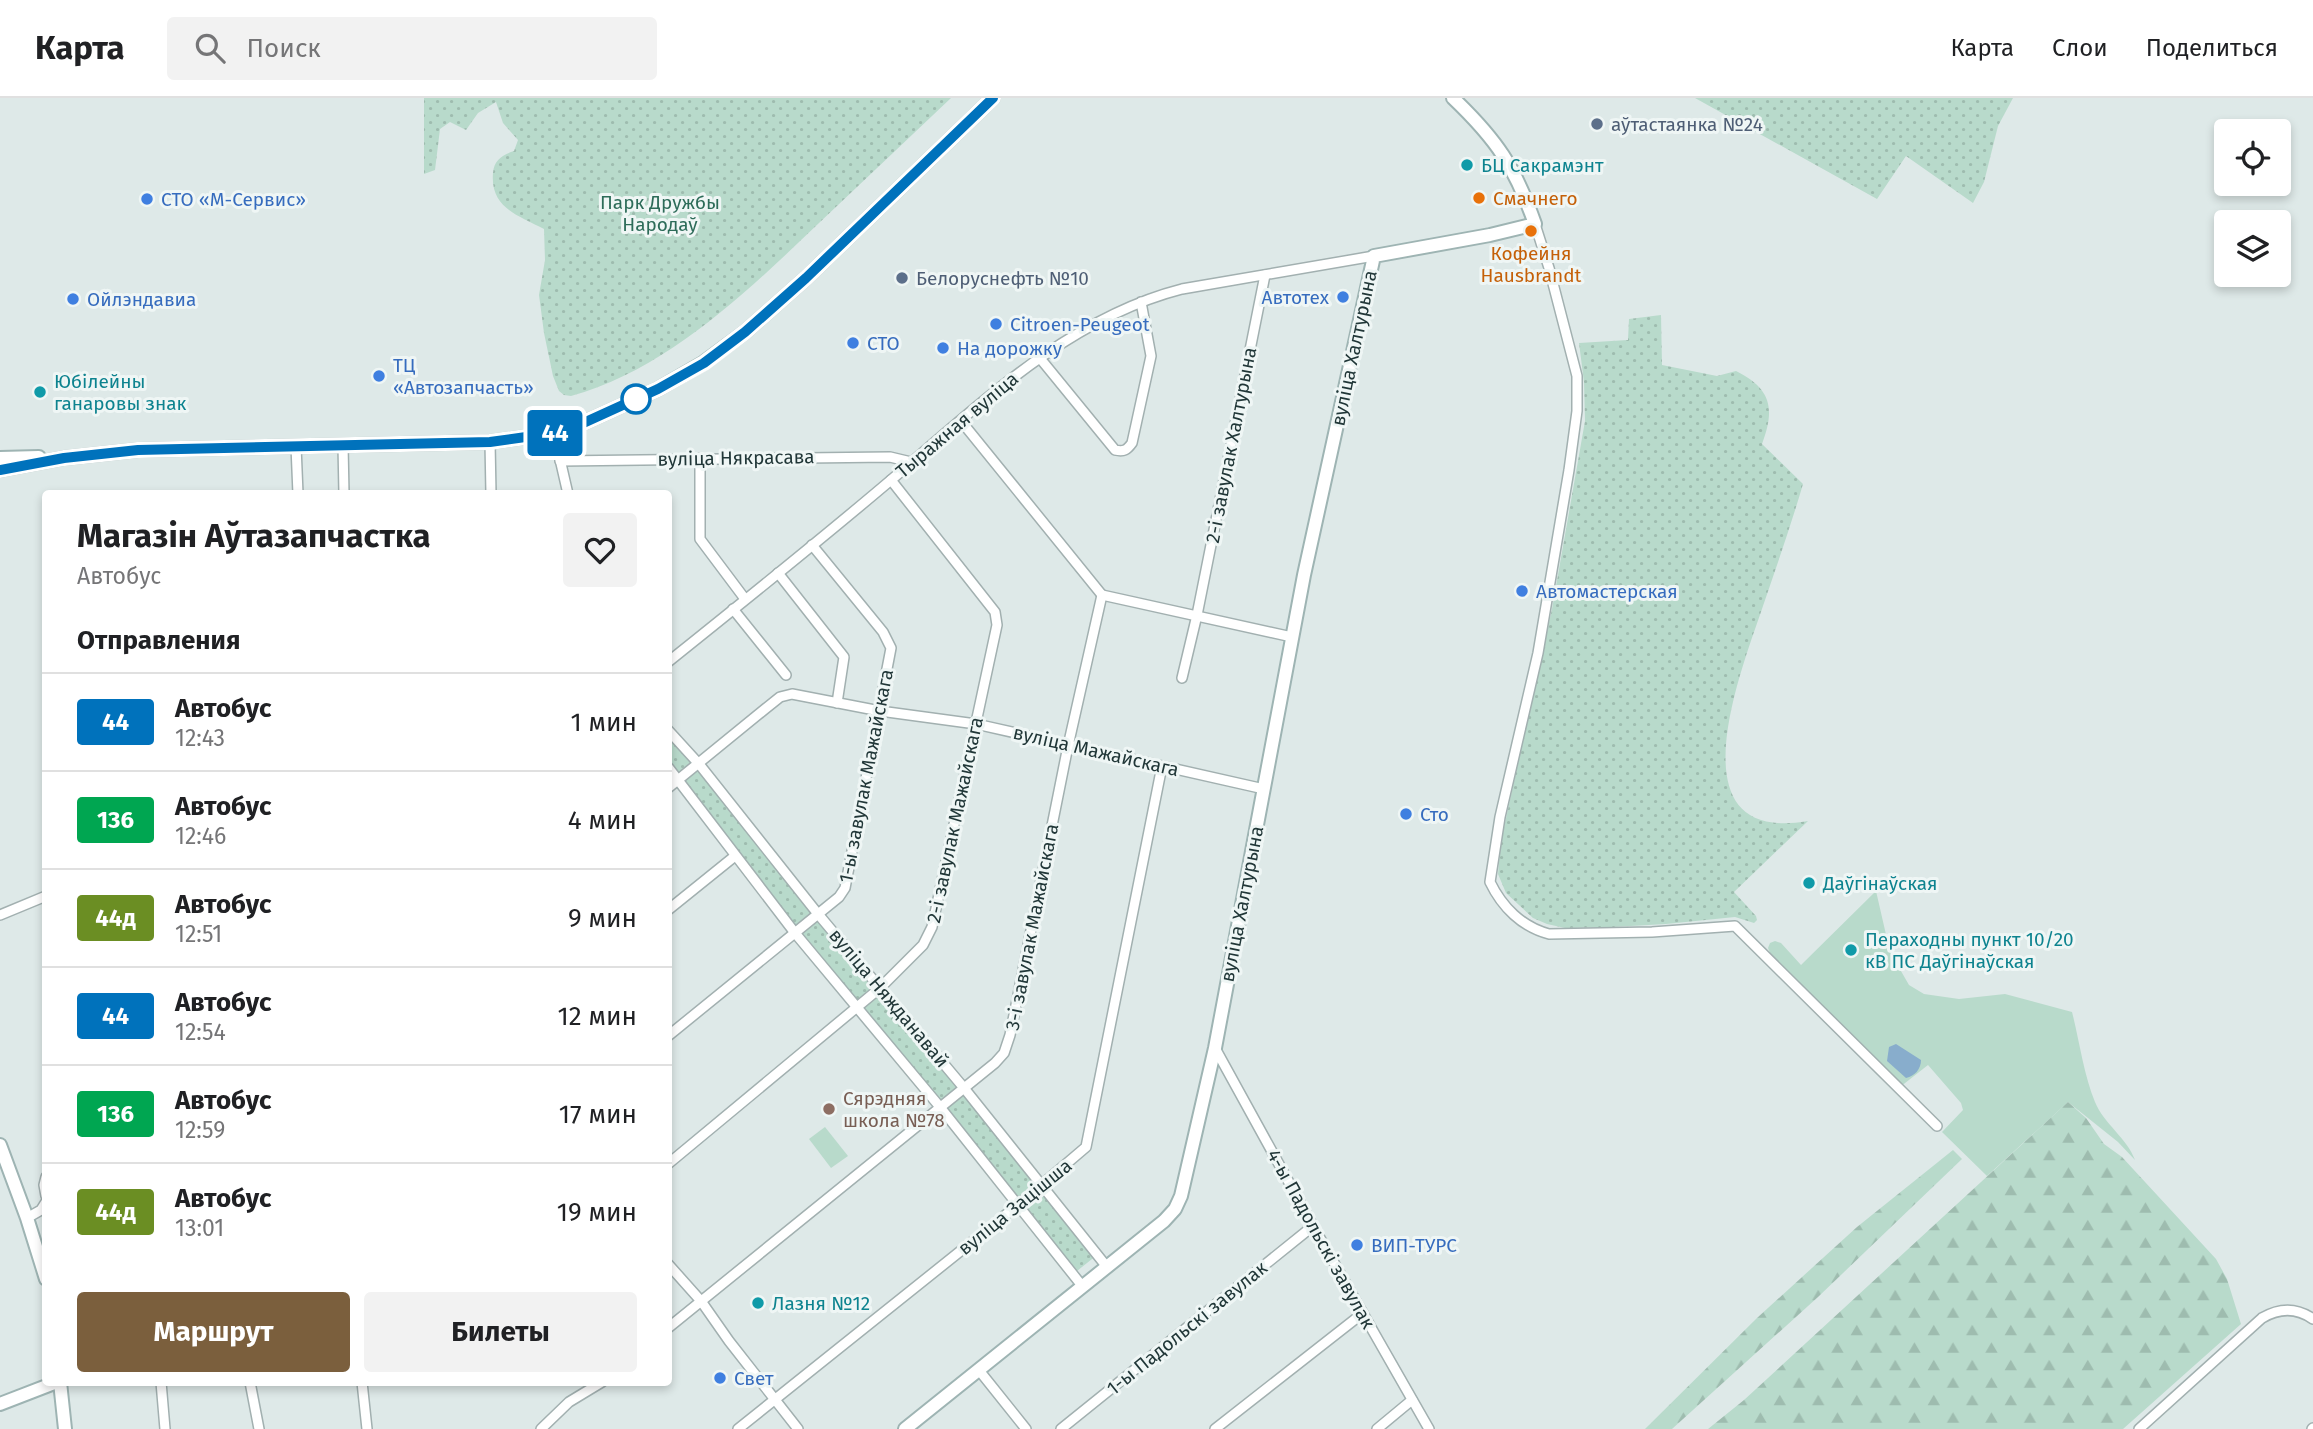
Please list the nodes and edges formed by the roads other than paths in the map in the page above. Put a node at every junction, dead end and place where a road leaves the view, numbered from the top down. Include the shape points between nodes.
1 (993, 98) edge
2 (1453, 98) edge
3 (1535, 224) junction
4 (1374, 256) junction
5 (1265, 275) junction
6 (1141, 302) junction
7 (1040, 357) junction
8 (961, 421) junction
9 (554, 433) junction
10 (490, 442) junction
11 (343, 445) junction
12 (296, 446) junction
13 (0, 458) edge
14 (64, 458) junction
15 (700, 458) junction
16 (560, 461) junction
17 (911, 462) junction
18 (0, 470) edge
19 (891, 480) junction
20 (298, 490) edge
21 (344, 490) edge
22 (491, 490) edge
23 (567, 490) edge
24 (811, 545) junction
25 (778, 573) junction
26 (1102, 595) junction
27 (745, 599) junction
28 (733, 609) junction
29 (1197, 615) junction
30 (1292, 636) junction
31 (672, 659) edge
32 (786, 675) dead end
33 (1182, 678) dead end
34 (837, 703) junction
35 (880, 710) junction
36 (976, 724) junction
37 (672, 734) edge
38 (1068, 746) junction
39 (699, 764) junction
40 (1162, 766) junction
41 (672, 772) edge
42 (679, 780) junction
43 (672, 785) edge
44 (1264, 789) junction
45 (735, 856) junction
46 (42, 898) edge
47 (672, 907) edge
48 (818, 914) junction
49 (0, 915) edge
50 (795, 933) junction
51 (880, 988) junction
52 (856, 1008) junction
53 (672, 1033) edge
54 (1215, 1048) junction
55 (964, 1088) junction
56 (940, 1107) junction
57 (1937, 1126) dead end
58 (0, 1144) edge
59 (672, 1161) edge
60 (1042, 1186) junction
61 (1018, 1205) junction
62 (42, 1208) edge
63 (27, 1218) junction
64 (1313, 1226) junction
65 (42, 1266) edge
66 (1107, 1267) junction
67 (672, 1268) edge
68 (1083, 1287) junction
69 (701, 1301) junction
70 (1363, 1313) junction
71 (2313, 1319) edge
72 (672, 1325) edge
73 (978, 1369) junction
74 (47, 1386) edge
75 (59, 1386) edge
76 (161, 1386) edge
77 (251, 1386) edge
78 (362, 1386) edge
79 (595, 1386) edge
80 (775, 1399) junction
81 (1412, 1400) junction
82 (0, 1404) edge
83 (65, 1429) edge
84 (165, 1429) edge
85 (258, 1429) edge
86 (367, 1429) edge
87 (541, 1429) edge
88 (738, 1429) edge
89 (798, 1429) edge
90 (905, 1429) edge
91 (1026, 1429) edge
92 (1060, 1429) edge
93 (1215, 1429) edge
94 (1377, 1429) edge
95 (1429, 1429) edge
96 (2139, 1429) edge

1 - 9 street via 745,332 658,389
2 - 3 street via 1507,160
3 - 4 street, Тыражная вуліца
3 - 57 street via 1577,376 1577,411 1538,653 1500,817 1490,882 1519,920 1549,934 1735,926
4 - 5 street, Тыражная вуліца
4 - 30 street, вуліца Халтурына
5 - 6 street, Тыражная вуліца via 1182,289
5 - 29 street, 2-і завулак Халтурына
6 - 7 street, Тыражная вуліца
6 - 7 street via 1151,356 1128,450 1115,450
7 - 8 street, Тыражная вуліца
8 - 17 street, Тыражная вуліца
8 - 26 street
9 - 10 street
9 - 16 street
10 - 11 street
10 - 22 street
11 - 12 street
11 - 21 street
12 - 14 street via 138,450
12 - 20 street
13 - 14 street
14 - 18 street
15 - 16 street, вуліца Някрасава
15 - 17 street, вуліца Някрасава via 890,457
15 - 27 street via 700,540
16 - 23 street
17 - 19 street, Тыражная вуліца
19 - 24 street, Тыражная вуліца
19 - 36 street, 2-і завулак Мажайскага via 995,612 997,625
24 - 25 street, Тыражная вуліца
24 - 35 street, 1-ы завулак Мажайскага via 888,639 891,648
25 - 27 street, Тыражная вуліца
25 - 34 street via 844,657
26 - 29 street
26 - 38 street, 3-і завулак Мажайскага
27 - 28 street, Тыражная вуліца
28 - 31 street, Тыражная вуліца
28 - 32 street
29 - 30 street
29 - 33 street, 2-і завулак Халтурына
30 - 44 street, вуліца Халтурына
34 - 35 street, вуліца Мажайскага
34 - 39 street, вуліца Мажайскага via 792,694 780,697
35 - 36 street, вуліца Мажайскага
35 - 48 street, 1-ы завулак Мажайскага via 845,888
36 - 38 street, вуліца Мажайскага
36 - 51 street, 2-і завулак Мажайскага via 932,928 923,945
37 - 39 street, вуліца Няжданавай
38 - 40 street, вуліца Мажайскага
38 - 55 street, 3-і завулак Мажайскага via 1007,1047
39 - 42 street, вуліца Мажайскага
39 - 48 street, вуліца Няжданавай
40 - 44 street, вуліца Мажайскага
40 - 60 street, вуліца Зацішша via 1086,1147
41 - 42 street, вуліца Няжданавай
42 - 43 street, вуліца Мажайскага
42 - 45 street, вуліца Няжданавай
44 - 54 street, вуліца Халтурына
45 - 47 street
45 - 50 street, вуліца Няжданавай
46 - 49 street
48 - 50 street, 1-ы завулак Мажайскага
48 - 51 street, вуліца Няжданавай
50 - 52 street, вуліца Няжданавай
50 - 53 street, 1-ы завулак Мажайскага
51 - 52 street, 2-і завулак Мажайскага
51 - 55 street, вуліца Няжданавай
52 - 56 street, вуліца Няжданавай
52 - 59 street, 2-і завулак Мажайскага
54 - 64 street, 4-ы Падольскі завулак
54 - 66 street, вуліца Халтурына via 1175,1209
55 - 56 street, 3-і завулак Мажайскага
55 - 60 street, вуліца Няжданавай
56 - 61 street, вуліца Няжданавай
56 - 69 street, 3-і завулак Мажайскага
58 - 63 street
60 - 61 street, вуліца Зацішша
60 - 66 street, вуліца Няжданавай
61 - 68 street, вуліца Няжданавай
61 - 80 street, вуліца Зацішша
62 - 63 street
63 - 65 street
64 - 70 street, 4-ы Падольскі завулак
64 - 92 street, 1-ы Падольскі завулак
66 - 68 street, вуліца Халтурына
67 - 69 street
68 - 73 street, вуліца Халтурына
69 - 72 street, 3-і завулак Мажайскага
69 - 80 street
70 - 81 street, 4-ы Падольскі завулак
70 - 93 street
71 - 96 street via 2298,1311 2273,1311
73 - 90 street, вуліца Халтурына
73 - 91 street
74 - 82 street
75 - 83 street
76 - 84 street
77 - 85 street
78 - 86 street
79 - 87 street via 569,1402
80 - 88 street, вуліца Зацішша
80 - 89 street
81 - 94 street
81 - 95 street, 4-ы Падольскі завулак

